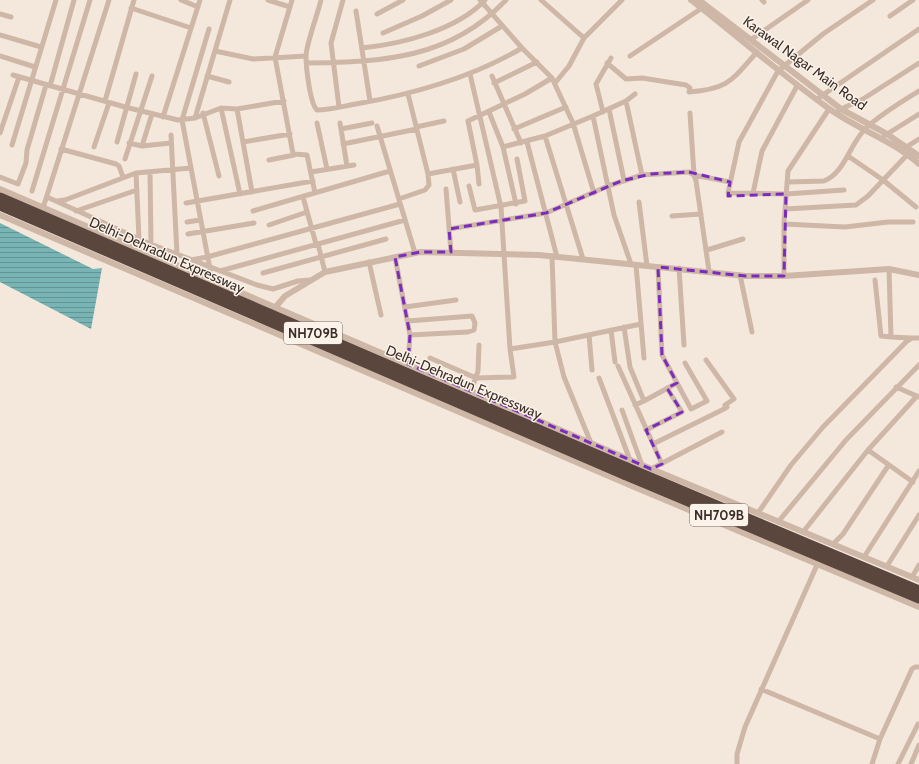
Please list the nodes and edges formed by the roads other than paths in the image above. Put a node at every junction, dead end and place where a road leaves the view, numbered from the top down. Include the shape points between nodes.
1 (56, 0) edge
2 (74, 0) edge
3 (90, 0) edge
4 (109, 0) edge
5 (134, 0) edge
6 (181, 0) edge
7 (200, 0) edge
8 (230, 0) edge
9 (268, 0) edge
10 (292, 0) edge
11 (321, 0) edge
12 (343, 0) edge
13 (403, 0) edge
14 (451, 0) edge
15 (506, 0) edge
16 (541, 0) edge
17 (622, 0) edge
18 (691, 0) edge
19 (699, 0) edge
20 (808, 0) edge
21 (872, 0) edge
22 (913, 0) edge
23 (483, 1) edge
24 (198, 7) junction
25 (290, 7) junction
26 (131, 8) junction
27 (702, 8) junction
28 (356, 11) dead end
29 (0, 14) edge
30 (377, 14) dead end
31 (492, 14) junction
32 (890, 16) dead end
33 (11, 17) dead end
34 (502, 26) junction
35 (191, 28) junction
36 (209, 29) dead end
37 (919, 29) edge
38 (383, 33) dead end
39 (0, 35) edge
40 (584, 38) junction
41 (752, 39) junction
42 (41, 47) junction
43 (362, 48) junction
44 (522, 48) junction
45 (214, 51) junction
46 (757, 52) junction
47 (0, 56) edge
48 (306, 56) junction
49 (630, 56) dead end
50 (275, 57) junction
51 (611, 58) dead end
52 (364, 62) junction
53 (537, 62) junction
54 (307, 63) junction
55 (332, 63) junction
56 (607, 63) junction
57 (919, 63) edge
58 (784, 65) junction
59 (419, 66) dead end
60 (36, 67) junction
61 (778, 71) junction
62 (136, 74) dead end
63 (470, 74) junction
64 (13, 75) dead end
65 (152, 76) dead end
66 (207, 76) junction
67 (492, 76) dead end
68 (19, 77) junction
69 (31, 80) junction
70 (554, 80) junction
71 (229, 82) dead end
72 (494, 83) junction
73 (48, 85) junction
74 (797, 86) junction
75 (64, 90) junction
76 (919, 91) edge
77 (79, 94) junction
78 (408, 94) junction
79 (635, 94) dead end
80 (823, 95) junction
81 (817, 99) junction
82 (370, 101) junction
83 (626, 101) junction
84 (107, 102) junction
85 (284, 102) junction
86 (503, 105) junction
87 (566, 106) junction
88 (125, 107) junction
89 (339, 107) junction
90 (221, 108) junction
91 (237, 109) junction
92 (841, 109) junction
93 (606, 110) junction
94 (140, 111) junction
95 (832, 111) junction
96 (489, 112) junction
97 (203, 113) junction
98 (690, 113) dead end
99 (152, 114) junction
100 (919, 114) edge
101 (479, 115) junction
102 (593, 116) junction
103 (163, 117) junction
104 (194, 118) junction
105 (182, 120) junction
106 (2, 121) edge
107 (444, 121) dead end
108 (317, 123) dead end
109 (573, 123) junction
110 (868, 127) junction
111 (417, 128) junction
112 (514, 129) junction
113 (0, 132) edge
114 (290, 134) junction
115 (171, 135) dead end
116 (545, 136) junction
117 (884, 136) junction
118 (380, 138) junction
119 (919, 139) edge
120 (117, 142) dead end
121 (243, 142) junction
122 (527, 142) junction
123 (129, 143) junction
124 (171, 143) junction
125 (520, 143) junction
126 (343, 144) junction
127 (12, 145) dead end
128 (142, 146) junction
129 (94, 147) dead end
130 (503, 147) junction
131 (904, 148) junction
132 (61, 149) junction
133 (908, 154) junction
134 (294, 155) junction
135 (848, 156) junction
136 (919, 156) edge
137 (125, 159) dead end
138 (517, 159) dead end
139 (269, 160) dead end
140 (919, 164) edge
141 (354, 165) dead end
142 (478, 165) junction
143 (347, 166) junction
144 (191, 168) junction
145 (174, 169) junction
146 (326, 169) junction
147 (453, 169) junction
148 (390, 171) junction
149 (150, 172) junction
150 (311, 172) junction
151 (136, 173) junction
152 (428, 174) junction
153 (642, 175) junction
154 (694, 175) junction
155 (219, 176) dead end
156 (0, 177) edge
157 (123, 177) junction
158 (624, 180) junction
159 (883, 180) junction
160 (313, 181) junction
161 (730, 182) junction
162 (787, 182) junction
163 (479, 184) dead end
164 (470, 186) dead end
165 (608, 186) junction
166 (0, 189) edge
167 (446, 189) dead end
168 (137, 190) junction
169 (844, 190) dead end
170 (32, 191) dead end
171 (252, 192) junction
172 (315, 193) junction
173 (594, 193) junction
174 (753, 193) junction
175 (240, 194) junction
176 (786, 194) junction
177 (0, 197) edge
178 (303, 197) junction
179 (57, 201) junction
180 (197, 201) junction
181 (399, 201) junction
182 (45, 202) junction
183 (460, 202) dead end
184 (639, 202) dead end
185 (186, 203) dead end
186 (516, 204) junction
187 (565, 205) junction
188 (0, 206) edge
189 (501, 206) junction
190 (916, 207) dead end
191 (785, 209) junction
192 (76, 210) junction
193 (253, 211) dead end
194 (307, 212) junction
195 (546, 213) junction
196 (701, 214) junction
197 (0, 215) edge
198 (672, 216) dead end
199 (200, 220) junction
200 (405, 220) junction
201 (502, 220) junction
202 (187, 222) dead end
203 (913, 222) dead end
204 (254, 223) dead end
205 (784, 224) junction
206 (269, 225) dead end
207 (311, 228) junction
208 (449, 229) junction
209 (202, 232) junction
210 (188, 234) dead end
211 (743, 238) dead end
212 (139, 239) junction
213 (386, 239) dead end
214 (151, 244) junction
215 (317, 244) junction
216 (707, 250) junction
217 (451, 252) junction
218 (414, 253) junction
219 (177, 254) junction
220 (504, 254) junction
221 (322, 256) junction
222 (554, 256) junction
223 (207, 257) junction
224 (395, 257) junction
225 (583, 259) junction
226 (190, 260) junction
227 (369, 262) junction
228 (634, 264) junction
229 (647, 266) junction
230 (658, 267) junction
231 (679, 268) junction
232 (889, 269) junction
233 (219, 271) junction
234 (710, 271) junction
235 (325, 272) junction
236 (210, 273) junction
237 (263, 273) dead end
238 (740, 275) junction
239 (919, 275) edge
240 (784, 276) junction
241 (310, 280) junction
242 (874, 280) dead end
243 (456, 300) dead end
244 (276, 305) junction
245 (405, 307) junction
246 (381, 315) dead end
247 (408, 321) junction
248 (642, 324) junction
249 (624, 328) junction
250 (262, 329) junction
251 (611, 330) junction
252 (752, 332) dead end
253 (410, 335) junction
254 (589, 335) junction
255 (891, 337) junction
256 (912, 338) junction
257 (919, 338) edge
258 (555, 342) junction
259 (479, 345) dead end
260 (684, 345) dead end
261 (510, 349) junction
262 (430, 358) dead end
263 (644, 358) dead end
264 (706, 360) dead end
265 (408, 363) junction
266 (685, 363) dead end
267 (919, 365) edge
268 (592, 370) dead end
269 (599, 378) dead end
270 (475, 381) junction
271 (677, 383) junction
272 (896, 387) junction
273 (668, 388) junction
274 (471, 391) junction
275 (918, 396) edge
276 (644, 401) junction
277 (635, 405) junction
278 (622, 410) dead end
279 (646, 430) junction
280 (722, 432) dead end
281 (591, 443) junction
282 (652, 444) junction
283 (868, 450) junction
284 (662, 464) junction
285 (642, 465) junction
286 (888, 466) junction
287 (627, 467) junction
288 (651, 469) junction
289 (919, 471) edge
290 (913, 482) junction
291 (758, 513) junction
292 (919, 515) edge
293 (778, 522) junction
294 (803, 532) junction
295 (833, 544) junction
296 (786, 548) junction
297 (864, 557) junction
298 (817, 559) junction
299 (919, 565) edge
300 (887, 566) junction
301 (912, 577) junction
302 (919, 580) edge
303 (919, 590) edge
304 (919, 599) edge
305 (919, 607) edge
306 (919, 667) edge
307 (761, 689) junction
308 (918, 724) dead end
309 (880, 739) junction
310 (919, 745) edge
311 (738, 764) edge
312 (872, 764) edge
313 (898, 764) edge
314 (911, 764) edge

1 - 42 street
2 - 73 street
3 - 75 street
4 - 77 street
5 - 26 street
6 - 24 street
7 - 24 street
8 - 45 street
9 - 25 street
10 - 25 street
11 - 48 street
12 - 55 street via 331,43
13 - 30 street
14 - 38 street
15 - 31 street
16 - 40 street
17 - 40 street
18 - 27 street, Karawal Nagar Main Road
19 - 41 street, Karawal Nagar Main Road
20 - 41 street
21 - 58 street
22 - 32 street
23 - 31 street
23 - 43 street via 448,26 388,44
24 - 35 street
25 - 50 street
26 - 35 street
26 - 84 street
27 - 46 street, Karawal Nagar Main Road
27 - 49 street
28 - 43 street
29 - 33 street
31 - 34 street
31 - 52 street via 471,30 441,45 399,58
34 - 44 street
34 - 59 street via 464,49
35 - 103 street
36 - 105 street
37 - 80 street
39 - 42 street
40 - 70 street via 569,66
41 - 58 street, Karawal Nagar Main Road
42 - 60 street
43 - 52 street
44 - 53 street
44 - 63 street
45 - 50 street via 253,59
45 - 66 street
46 - 56 street via 731,81 711,90 690,92 686,84 642,78 626,79
46 - 61 street, Karawal Nagar Main Road
47 - 60 street
48 - 50 street
48 - 54 street
50 - 85 street
51 - 56 street
52 - 55 street
52 - 82 street
53 - 70 street
53 - 72 street
54 - 55 street
54 - 89 street via 315,109
55 - 89 street
56 - 93 street via 596,84
57 - 92 street via 863,99
58 - 61 street
58 - 80 street, Karawal Nagar Main Road
60 - 69 street
61 - 74 street, Karawal Nagar Main Road
61 - 161 street via 740,139
62 - 88 street
63 - 78 street
63 - 101 street
64 - 68 street
65 - 94 street
66 - 71 street
66 - 104 street
67 - 72 street
68 - 69 street
68 - 106 street
69 - 73 street
69 - 127 street
70 - 86 street
70 - 87 street
72 - 86 street
73 - 75 street
73 - 156 street via 18,184
74 - 81 street, Karawal Nagar Main Road
74 - 174 street via 762,151
75 - 77 street
75 - 170 street
76 - 110 street
77 - 84 street
77 - 132 street
78 - 82 street
78 - 111 street
79 - 83 street
80 - 81 street
80 - 92 street, Karawal Nagar Main Road
81 - 95 street, Karawal Nagar Main Road
82 - 89 street
83 - 93 street
83 - 153 street
84 - 88 street
84 - 129 street
85 - 91 street
85 - 114 street
86 - 96 street
86 - 112 street
87 - 109 street
87 - 112 street
88 - 94 street
88 - 120 street
90 - 91 street
90 - 97 street
90 - 175 street
91 - 121 street
92 - 95 street
92 - 110 street, Karawal Nagar Main Road
93 - 102 street
93 - 158 street
94 - 99 street
94 - 123 street
95 - 110 street, Karawal Nagar Main Road
95 - 162 street via 790,166
96 - 101 street
96 - 130 street
97 - 104 street
97 - 155 street
98 - 154 street
99 - 103 street
99 - 128 street
100 - 117 street
101 - 142 street via 469,119 467,123
101 - 189 street
102 - 109 street
102 - 165 street
103 - 105 street
104 - 105 street
105 - 144 street
106 - 113 street
107 - 111 street
108 - 146 street
109 - 116 street
109 - 173 street
110 - 117 street, Karawal Nagar Main Road
110 - 135 street
111 - 118 street
111 - 152 street
112 - 125 street
114 - 121 street
114 - 134 street
115 - 124 street
116 - 122 street
116 - 187 street
117 - 131 street, Karawal Nagar Main Road
118 - 126 street
118 - 126 street via 375,124 340,126
118 - 148 street
119 - 131 street
121 - 171 street
122 - 125 street
122 - 195 street
123 - 128 street
123 - 137 street
124 - 128 street
124 - 145 street
125 - 130 street
126 - 143 street
130 - 186 street
131 - 133 street, Karawal Nagar Main Road
131 - 136 street, Karawal Nagar Main Road
132 - 157 street via 116,164
132 - 182 street
133 - 140 street, Karawal Nagar Main Road
133 - 159 street
134 - 139 street
134 - 150 street via 306,154
135 - 159 street
135 - 162 street via 829,179
138 - 186 street via 526,200
141 - 143 street
142 - 147 street
142 - 163 street
143 - 146 street
144 - 145 street
144 - 180 street
145 - 149 street
145 - 219 street
146 - 150 street
147 - 152 street
147 - 183 street
148 - 172 street
148 - 181 street
149 - 151 street
149 - 214 street
150 - 160 street
151 - 157 street
151 - 168 street
152 - 181 street via 428,188
153 - 154 street via 689,172
153 - 158 street
154 - 161 street
154 - 196 street
157 - 179 street
158 - 165 street
159 - 190 street
159 - 191 street via 856,205
160 - 171 street
160 - 172 street
161 - 174 street via 728,193
162 - 176 street
164 - 189 street via 474,210
165 - 173 street
165 - 228 street via 614,215
166 - 182 street
167 - 208 street
168 - 192 street
168 - 212 street
169 - 176 street
171 - 175 street
172 - 178 street
173 - 187 street
174 - 176 street
175 - 180 street
176 - 191 street
177 - 287 highway, Delhi-Dehradun Expressway / NH709B, bridge
178 - 193 street
178 - 194 street
179 - 182 street
179 - 192 street
180 - 185 street
180 - 199 street
181 - 200 street
181 - 207 street
182 - 236 street
184 - 229 street
186 - 189 street
187 - 195 street
187 - 225 street
188 - 287 highway, Delhi-Dehradun Expressway / NH709B, bridge
189 - 201 street
191 - 205 street
192 - 212 street
194 - 206 street
194 - 207 street
195 - 201 street
195 - 222 street
196 - 198 street
196 - 216 street
197 - 250 street
199 - 202 street
199 - 209 street
200 - 215 street
200 - 218 street
201 - 208 street
201 - 220 street
203 - 205 street via 845,227
204 - 209 street
205 - 240 street
207 - 215 street
207 - 223 street
208 - 217 street
209 - 210 street
209 - 223 street
211 - 216 street
212 - 214 street
213 - 221 street
214 - 219 street
215 - 221 street
215 - 233 street
216 - 234 street
217 - 218 street
217 - 220 street
218 - 224 street
219 - 226 street
220 - 222 street
220 - 261 street
221 - 235 street
221 - 237 street
222 - 225 street
222 - 258 street
223 - 226 street
223 - 236 street
224 - 227 street
224 - 245 street
225 - 228 street
226 - 236 street
227 - 235 street
227 - 246 street
228 - 229 street
228 - 248 street
229 - 230 street
230 - 231 street
230 - 271 street via 662,355
231 - 234 street
231 - 260 street
232 - 239 street
232 - 240 street
232 - 255 street
233 - 236 street
233 - 241 street via 273,289
234 - 238 street
235 - 241 street
236 - 244 street
238 - 240 street
238 - 252 street
241 - 244 street
242 - 255 street via 880,335
243 - 245 street
244 - 250 street
244 - 265 street
245 - 247 street
247 - 253 street
247 - 253 street via 472,316 475,323 474,330 468,332
248 - 249 street
248 - 263 street
249 - 251 street
249 - 276 street via 628,360
250 - 296 street
251 - 254 street
251 - 277 street via 616,364
253 - 265 street
254 - 258 street
254 - 268 street
255 - 256 street
256 - 257 street
256 - 291 street via 823,427 783,474
258 - 261 street
258 - 281 street via 561,369
259 - 270 street
261 - 270 street via 514,377
262 - 270 street
264 - 282 street via 734,399 722,410
265 - 274 street
266 - 271 street via 707,401 691,409
267 - 272 street
269 - 287 street
270 - 274 street
271 - 273 street
272 - 275 street
272 - 293 street via 846,440
273 - 276 street
273 - 279 street via 682,412
274 - 281 street
275 - 283 street
276 - 277 street
277 - 279 street
278 - 285 street
279 - 282 street
280 - 284 street
281 - 287 street
282 - 284 street
283 - 286 street
283 - 294 street
284 - 288 street
285 - 287 street
285 - 288 street
286 - 290 street
286 - 295 street via 843,534
287 - 296 highway, Delhi-Dehradun Expressway / NH709B
287 - 298 highway, Delhi-Dehradun Expressway / NH709B
288 - 291 street
289 - 290 street
290 - 297 street
291 - 293 street
292 - 300 street
293 - 294 street
294 - 295 street
295 - 297 street
296 - 298 highway, Delhi-Dehradun Expressway / NH709B
297 - 300 street
298 - 303 highway, Delhi-Dehradun Expressway / NH709B
298 - 304 highway, Delhi-Dehradun Expressway / NH709B
298 - 305 street
298 - 307 street
299 - 301 street
300 - 301 street
301 - 302 street
306 - 309 street via 912,669
307 - 309 street
307 - 311 street via 739,744
308 - 313 street
309 - 312 street
310 - 314 street

